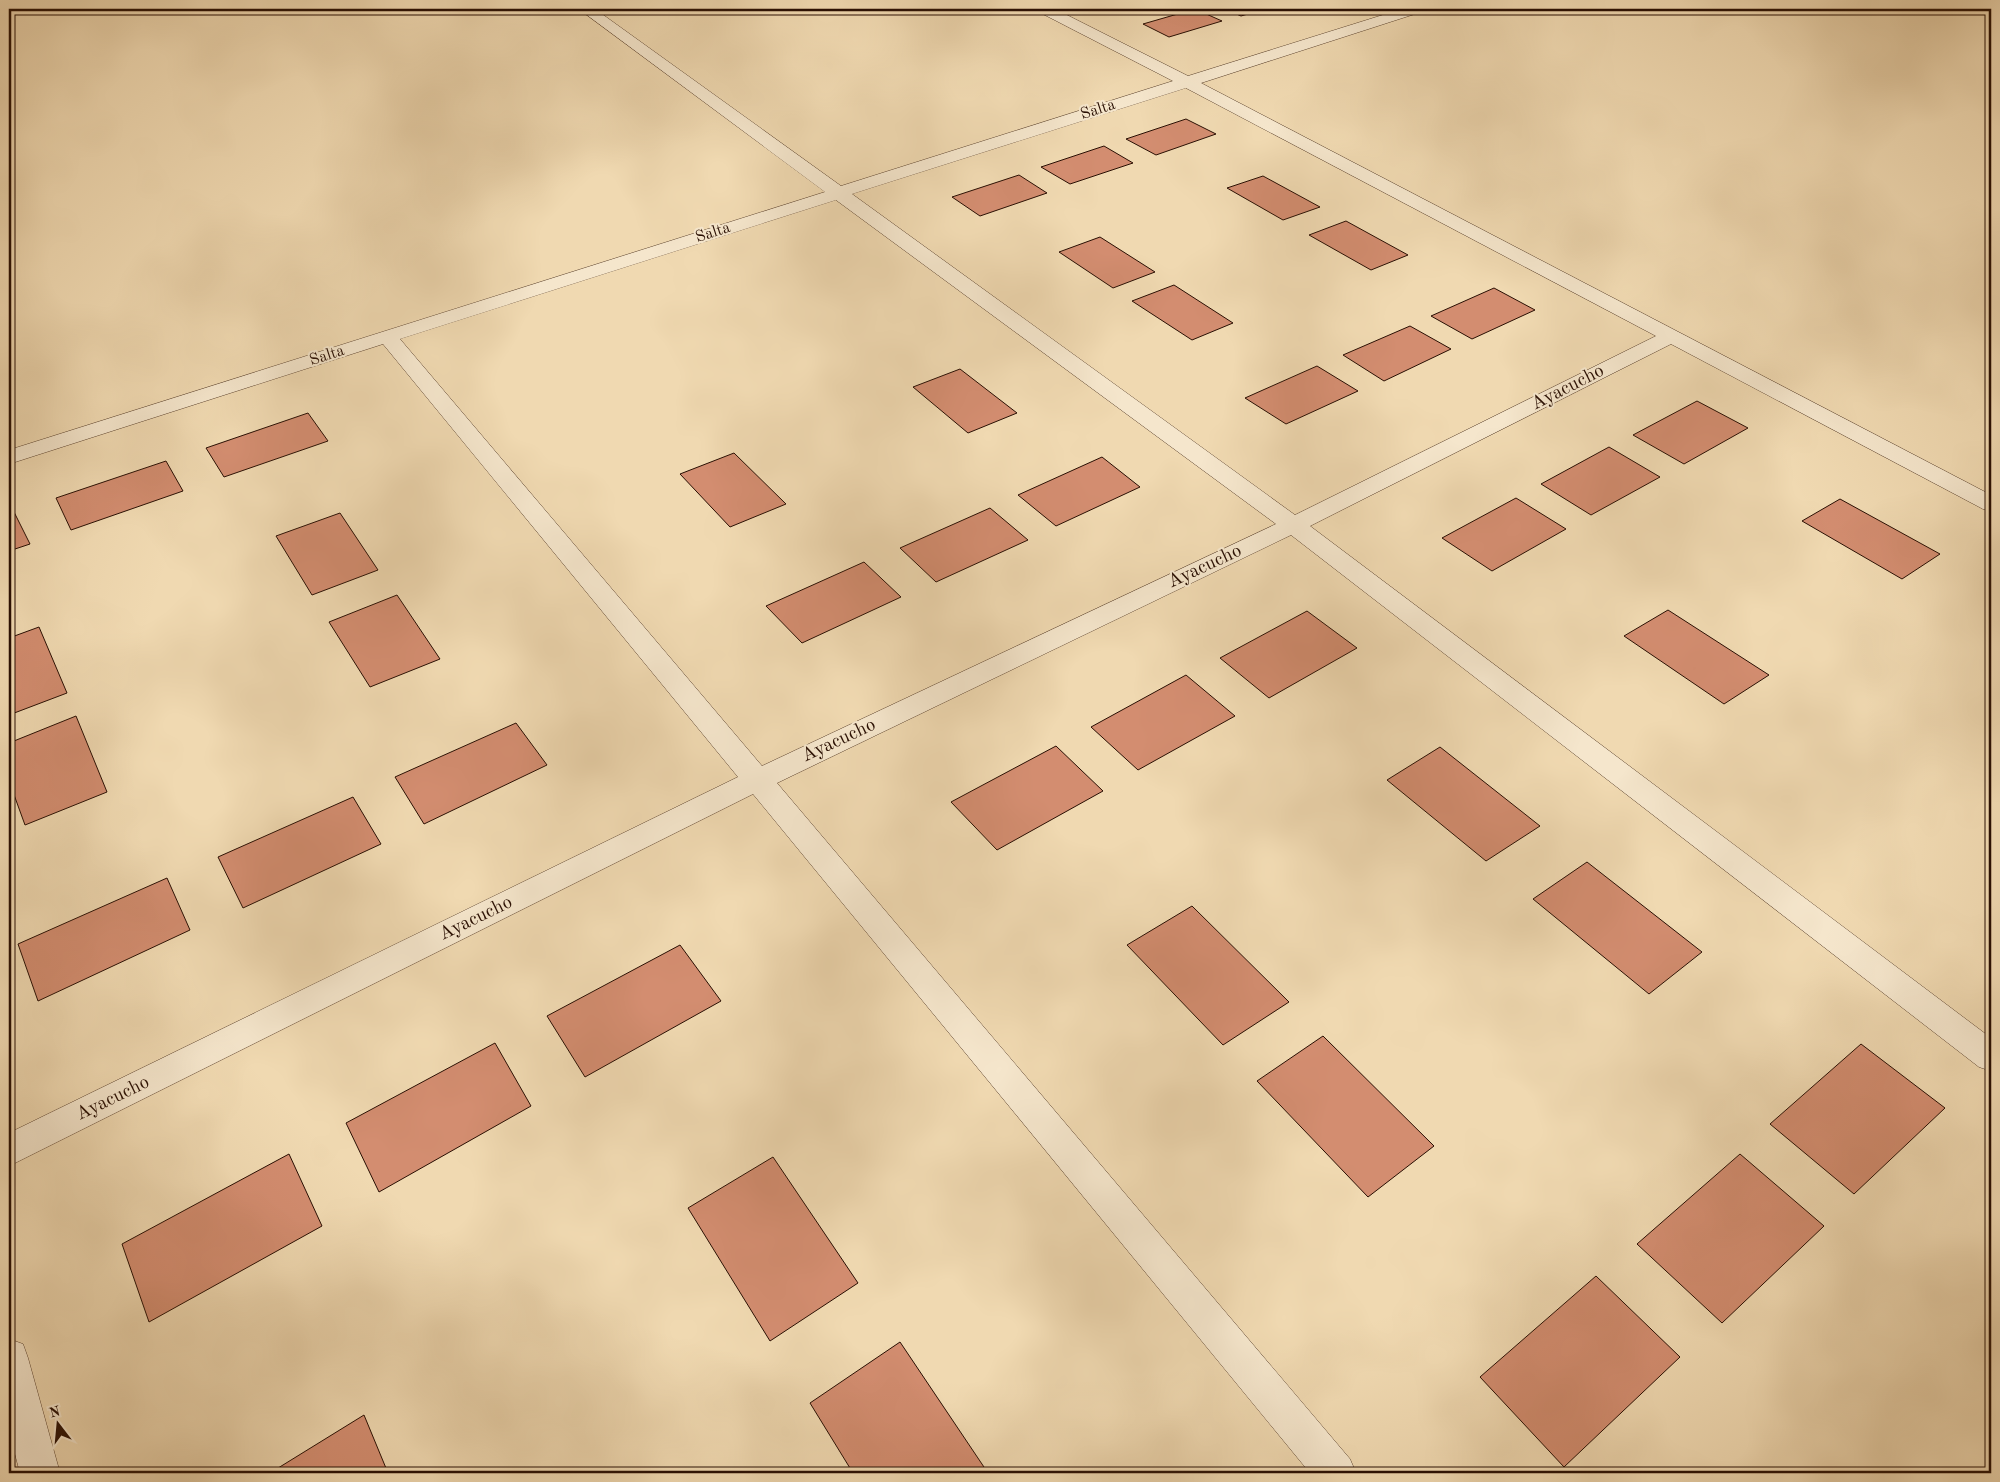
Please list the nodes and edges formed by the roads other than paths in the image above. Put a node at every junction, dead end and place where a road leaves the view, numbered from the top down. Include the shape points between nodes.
1 (586, 9) edge
2 (1044, 9) edge
3 (1416, 9) edge
4 (1187, 82) junction
5 (838, 193) junction
6 (387, 336) junction
7 (1672, 336) junction
8 (9, 457) edge
9 (1991, 504) edge
10 (1293, 525) junction
11 (757, 780) junction
12 (1991, 1058) edge
13 (9, 1150) edge
14 (9, 1358) edge
15 (40, 1473) edge
16 (1336, 1473) edge

1 - 5 street
2 - 4 street
3 - 4 street, Salta
4 - 5 street, Salta
4 - 7 street
5 - 6 street, Salta
5 - 10 street
6 - 8 street, Salta
6 - 11 street
7 - 9 street
7 - 10 street, Ayacucho
10 - 11 street, Ayacucho
10 - 12 street
11 - 13 street, Ayacucho
11 - 16 street
14 - 15 street

